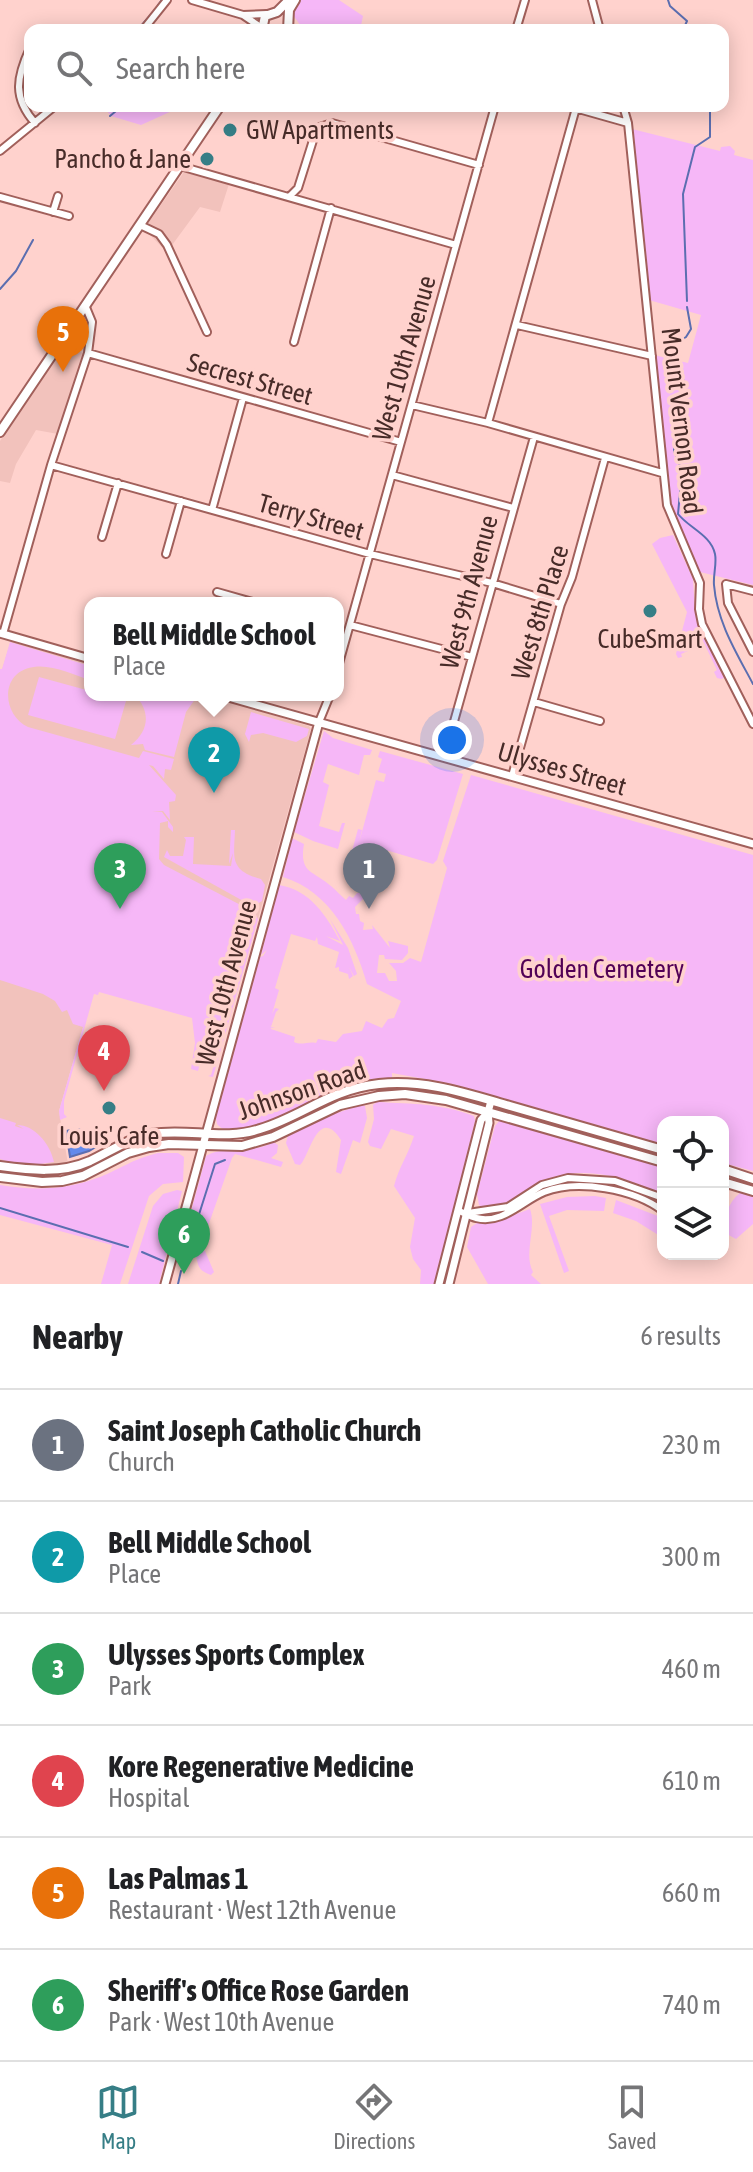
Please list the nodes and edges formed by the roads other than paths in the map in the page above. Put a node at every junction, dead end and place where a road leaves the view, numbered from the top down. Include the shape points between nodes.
1 (167, 0) edge
2 (192, 0) edge
3 (289, 0) edge
4 (295, 0) edge
5 (525, 0) edge
6 (592, 0) edge
7 (272, 13) junction
8 (243, 15) junction
9 (148, 24) edge
10 (255, 24) edge
11 (262, 24) edge
12 (288, 24) edge
13 (518, 24) edge
14 (598, 24) edge
15 (24, 67) edge
16 (24, 110) edge
17 (26, 112) edge
18 (48, 112) edge
19 (216, 112) edge
20 (493, 112) edge
21 (571, 112) edge
22 (590, 112) edge
23 (625, 112) edge
24 (35, 123) junction
25 (628, 123) junction
26 (0, 151) edge
27 (479, 165) junction
28 (180, 166) junction
29 (58, 196) dead end
30 (290, 196) junction
31 (0, 197) edge
32 (331, 208) junction
33 (53, 212) junction
34 (69, 216) dead end
35 (140, 225) junction
36 (456, 245) junction
37 (85, 305) junction
38 (517, 325) junction
39 (207, 332) dead end
40 (294, 342) dead end
41 (88, 353) junction
42 (652, 356) junction
43 (243, 398) junction
44 (412, 405) junction
45 (488, 423) junction
46 (0, 432) edge
47 (534, 437) junction
48 (401, 442) junction
49 (605, 458) junction
50 (51, 465) junction
51 (662, 473) junction
52 (392, 475) junction
53 (118, 483) junction
54 (181, 501) junction
55 (513, 508) junction
56 (212, 510) junction
57 (102, 537) dead end
58 (166, 554) dead end
59 (370, 554) junction
60 (492, 583) junction
61 (753, 591) edge
62 (217, 592) dead end
63 (226, 597) edge
64 (561, 604) junction
65 (350, 625) junction
66 (2, 633) edge
67 (344, 646) edge
68 (753, 652) edge
69 (84, 657) edge
70 (472, 657) junction
71 (243, 701) edge
72 (328, 701) edge
73 (534, 702) junction
74 (600, 721) dead end
75 (319, 722) junction
76 (753, 724) edge
77 (444, 757) junction
78 (512, 776) junction
79 (753, 844) edge
80 (491, 1101) junction
81 (488, 1112) junction
82 (204, 1135) junction
83 (201, 1146) junction
84 (657, 1148) edge
85 (657, 1160) edge
86 (0, 1166) edge
87 (729, 1171) edge
88 (0, 1177) edge
89 (753, 1180) edge
90 (729, 1181) edge
91 (729, 1183) edge
92 (753, 1191) edge
93 (531, 1196) junction
94 (657, 1196) edge
95 (657, 1208) edge
96 (463, 1212) junction
97 (165, 1284) edge
98 (439, 1284) edge
99 (449, 1284) edge

1 - 9 street
2 - 8 street
3 - 7 main road
4 - 12 main road
5 - 13 street
6 - 14 street
7 - 8 street
7 - 11 main road
7 - 12 main road
8 - 10 street
15 - 16 street via 18,96
17 - 24 street
18 - 24 street
19 - 28 main road
20 - 27 street, West 10th Avenue
21 - 38 street
22 - 25 street
23 - 25 street, Mount Vernon Road
24 - 26 street
25 - 42 street, Mount Vernon Road
27 - 30 street via 332,123 315,134 298,188
27 - 36 street, West 10th Avenue
28 - 30 street
28 - 35 main road
29 - 33 street
30 - 32 street
31 - 33 street
32 - 36 street
32 - 40 street
33 - 34 street
35 - 37 main road
35 - 39 street via 159,234 167,245
36 - 44 street, West 10th Avenue
37 - 41 street via 92,322
37 - 46 main road
38 - 42 street
38 - 45 street
41 - 43 street, Secrest Street
41 - 50 street
42 - 51 street, Mount Vernon Road
43 - 48 street, Secrest Street
43 - 56 street
44 - 45 street
44 - 48 street, West 10th Avenue
45 - 47 street
47 - 49 street
47 - 55 street, West 9th Avenue
48 - 52 street, West 10th Avenue
49 - 51 street
49 - 64 street, West 8th Place
50 - 53 street, Terry Street
50 - 66 street
51 - 76 street, Mount Vernon Road via 672,523 700,583 702,624
52 - 55 street
52 - 59 street, West 10th Avenue
53 - 54 street, Terry Street
53 - 57 street
54 - 56 street, Terry Street
54 - 58 street
55 - 60 street, West 9th Avenue
56 - 59 street, Terry Street
59 - 60 street, Terry Street
59 - 65 street, West 10th Avenue
60 - 64 street, Terry Street
60 - 70 street, West 9th Avenue
61 - 68 street via 726,584 728,603
62 - 63 street
64 - 73 street, West 8th Place
65 - 67 street, West 10th Avenue
65 - 70 street
66 - 69 street
70 - 77 street, West 9th Avenue
71 - 75 street, Ulysses Street
72 - 75 street, West 10th Avenue
73 - 74 street
73 - 78 street, West 8th Place
75 - 77 street, Ulysses Street
75 - 82 street, West 10th Avenue
77 - 78 street, Ulysses Street
78 - 79 street, Ulysses Street
80 - 81 street
80 - 82 main road, Johnson Road via 429,1085 378,1084 334,1095 257,1130
80 - 84 main road, Johnson Road
81 - 83 main road, Johnson Road via 425,1096 379,1096 321,1112 254,1143
81 - 85 main road, Johnson Road
81 - 96 street
82 - 83 street, West 10th Avenue
82 - 86 main road, Johnson Road via 148,1135 62,1169
83 - 88 main road, Johnson Road via 149,1147 62,1181
83 - 97 street, West 10th Avenue
87 - 89 main road
89 - 90 main road
91 - 92 main road
93 - 94 street via 552,1180 589,1177
93 - 95 street via 559,1188 595,1188
93 - 96 street via 508,1207
96 - 98 street
96 - 99 street

